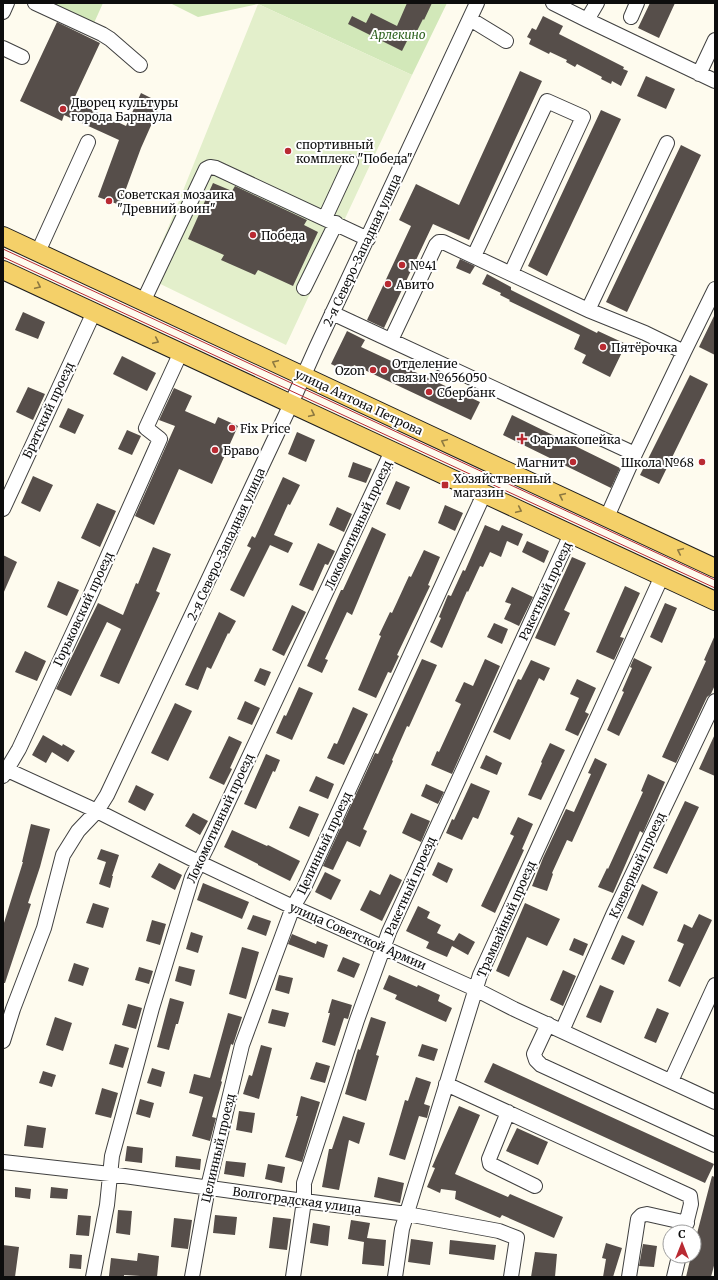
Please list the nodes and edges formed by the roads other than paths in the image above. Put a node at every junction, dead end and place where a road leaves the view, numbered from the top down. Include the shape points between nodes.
1 (7, 3) edge
2 (35, 3) edge
3 (477, 3) edge
4 (554, 3) edge
5 (597, 3) edge
6 (637, 3) edge
7 (3, 12) edge
8 (631, 17) dead end
9 (470, 19) junction
10 (587, 20) junction
11 (715, 40) edge
12 (506, 41) dead end
13 (3, 48) edge
14 (22, 57) dead end
15 (140, 65) dead end
16 (700, 74) junction
17 (715, 81) edge
18 (88, 142) dead end
19 (667, 143) dead end
20 (351, 162) dead end
21 (330, 221) junction
22 (3, 236) edge
23 (368, 239) junction
24 (38, 252) junction
25 (474, 256) junction
26 (3, 270) edge
27 (511, 273) junction
28 (304, 288) dead end
29 (715, 289) edge
30 (143, 302) junction
31 (588, 310) junction
32 (94, 312) junction
33 (332, 313) junction
34 (391, 340) junction
35 (181, 352) junction
36 (684, 352) junction
37 (304, 376) junction
38 (291, 404) junction
39 (392, 451) junction
40 (635, 454) junction
41 (484, 494) junction
42 (3, 509) edge
43 (607, 517) junction
44 (571, 534) junction
45 (715, 568) edge
46 (662, 576) junction
47 (715, 601) edge
48 (715, 701) edge
49 (4, 771) edge
50 (97, 811) junction
51 (198, 862) junction
52 (293, 907) junction
53 (382, 947) junction
54 (715, 985) edge
55 (475, 989) junction
56 (548, 1024) junction
57 (562, 1031) junction
58 (3, 1041) edge
59 (671, 1080) junction
60 (446, 1084) junction
61 (715, 1102) edge
62 (508, 1112) junction
63 (715, 1145) edge
64 (3, 1162) edge
65 (110, 1174) junction
66 (535, 1186) dead end
67 (208, 1187) junction
68 (304, 1201) junction
69 (407, 1214) junction
70 (675, 1224) edge
71 (687, 1224) edge
72 (677, 1264) edge
73 (93, 1277) edge
74 (192, 1277) edge
75 (293, 1277) edge
76 (396, 1277) edge
77 (511, 1277) edge
78 (629, 1277) edge
79 (674, 1277) edge

1 - 7 street
2 - 15 street via 102,34
3 - 9 street, 2-я Северо-Западная улица
4 - 10 street
5 - 10 street
6 - 8 street
9 - 12 street
9 - 23 street, 2-я Северо-Западная улица
10 - 16 street
11 - 16 street
13 - 14 street
16 - 17 street
18 - 24 street
19 - 31 street
20 - 21 street
21 - 23 street
21 - 28 street
21 - 30 street via 210,167 206,169
22 - 24 main road, улица Антона Петрова
23 - 33 street, 2-я Северо-Западная улица
24 - 30 main road, улица Антона Петрова
25 - 27 street
25 - 27 street via 547,101 583,117
25 - 34 street via 443,242 436,245
26 -> 32 main road
27 - 31 street
29 - 36 street
37 -> 30 main road, улица Антона Петрова
31 - 36 street
32 -> 35 main road
32 - 42 street, Братский проезд
33 - 34 street
33 - 37 street, 2-я Северо-Западная улица
34 - 40 street
35 - 38 main road
35 - 49 street, Горьковский проезд via 146,428 160,439 90,596 18,749
36 - 40 street
37 - 38 street, 2-я Северо-Западная улица
43 -> 37 main road, улица Антона Петрова
38 -> 39 main road
38 - 50 street, 2-я Северо-Западная улица via 107,795
39 - 41 main road
39 - 51 street, Локомотивный проезд
40 - 43 street
41 -> 44 main road
41 - 52 street, Целинный проезд
45 -> 43 main road, улица Антона Петрова
44 - 46 main road
44 - 53 street, Ракетный проезд
46 - 47 main road
46 - 55 street, Трамвайный проезд
48 - 57 street, Клеверный проезд via 613,915
49 - 50 street, улица Советской Армии
50 - 51 street, улица Советской Армии
50 - 58 street, 2-я Северо-Западная улица via 78,831 63,855 44,928
51 - 52 street, улица Советской Армии
51 - 65 street, Локомотивный проезд via 152,1008 112,1156
52 - 53 street, улица Советской Армии
52 - 67 street, Целинный проезд via 242,1045
53 - 55 street, улица Советской Армии
53 - 68 street, Ракетный проезд via 304,1183
54 - 59 street
55 - 56 street, улица Советской Армии
55 - 60 street, Трамвайный проезд
56 - 57 street, улица Советской Армии
56 - 63 street via 534,1054 541,1065
57 - 59 street, улица Советской Армии
59 - 61 street, улица Советской Армии
60 - 62 street
60 - 69 street, Трамвайный проезд
62 - 66 street via 489,1159 490,1164
62 - 71 street via 690,1196
64 - 65 street, Волгоградская улица
65 - 67 street, Волгоградская улица
65 - 73 street, Локомотивный проезд via 107,1205
67 - 68 street, Волгоградская улица
67 - 74 street, Целинный проезд
68 - 69 street, Волгоградская улица
68 - 75 street, Ракетный проезд
69 - 76 street, Трамвайный проезд via 402,1229
69 - 77 street, Волгоградская улица via 499,1231 517,1238
70 - 78 street via 647,1214 638,1218
72 - 79 street

